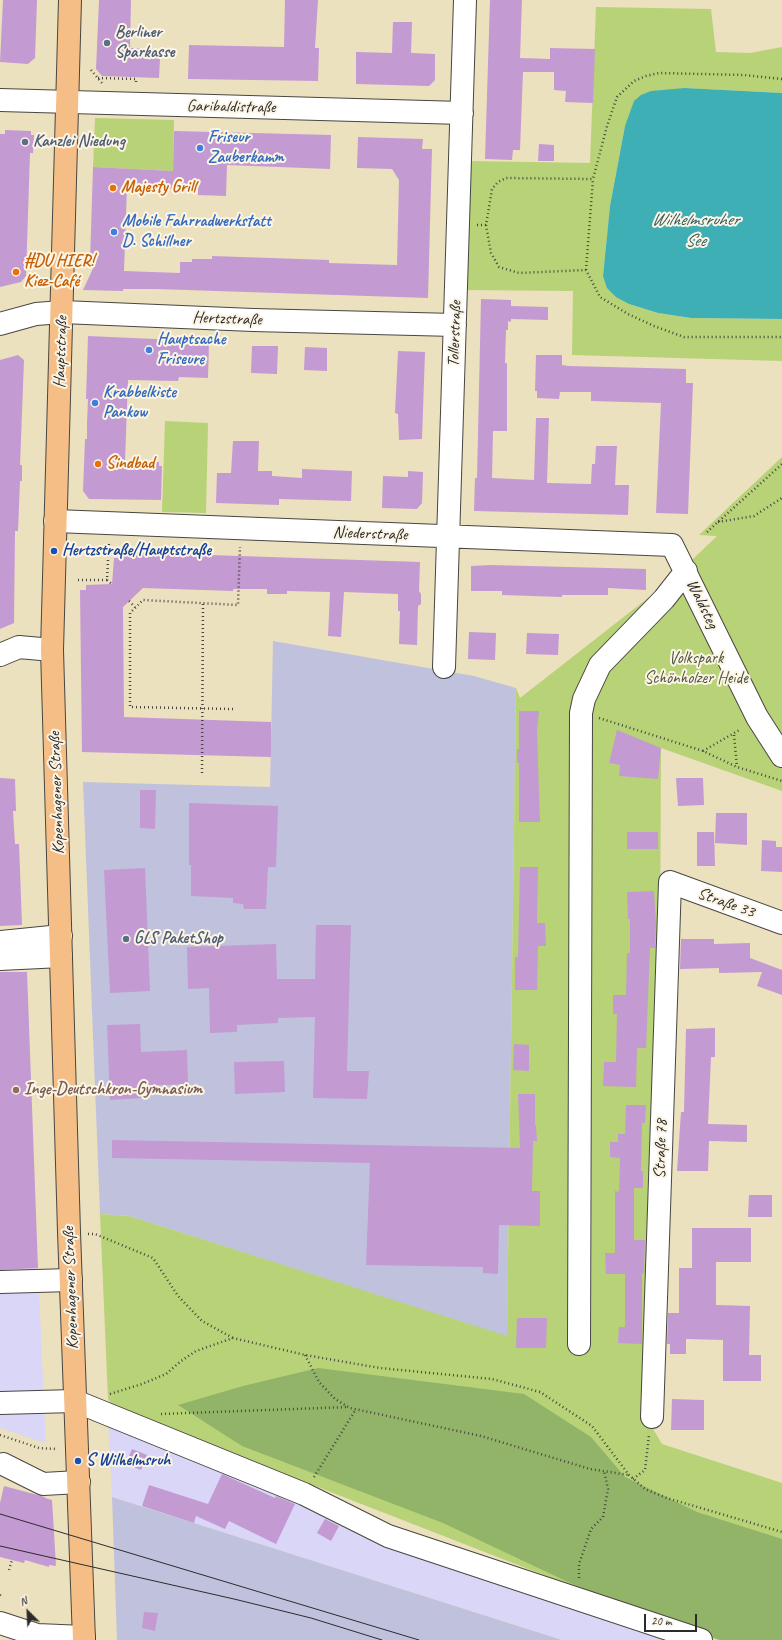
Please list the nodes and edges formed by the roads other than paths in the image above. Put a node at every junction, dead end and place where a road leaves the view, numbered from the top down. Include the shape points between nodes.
1 (70, 0) edge
2 (465, 0) edge
3 (0, 100) edge
4 (66, 103) junction
5 (462, 114) junction
6 (62, 312) junction
7 (0, 324) edge
8 (455, 325) junction
9 (55, 522) junction
10 (448, 536) junction
11 (682, 564) junction
12 (52, 650) junction
13 (0, 655) edge
14 (444, 667) dead end
15 (782, 756) edge
16 (670, 882) joint
17 (782, 923) edge
18 (0, 942) edge
19 (61, 946) junction
20 (0, 959) edge
21 (71, 1280) junction
22 (0, 1282) edge
23 (579, 1344) dead end
24 (75, 1401) junction
25 (0, 1403) edge
26 (652, 1417) road end
27 (3, 1464) dead end
28 (79, 1482) junction
29 (0, 1623) edge
30 (84, 1638) edge
31 (701, 1640) edge

1 - 4 main road, Hauptstraße
2 - 5 street, Tollerstraße
3 - 4 street, Garibaldistraße
4 - 5 street, Garibaldistraße
4 - 6 main road, Hauptstraße
5 - 8 street, Tollerstraße
6 - 7 street, Hertzstraße via 36,314
6 - 8 street, Hertzstraße
6 - 9 main road, Hauptstraße
8 - 10 street, Tollerstraße
9 - 10 street, Niederstraße
9 - 12 main road, Hauptstraße
10 - 11 street, Niederstraße via 672,545
10 - 14 street, Tollerstraße
11 - 15 street, Waldsteg via 757,717
11 - 23 street via 664,599 600,665 584,699 581,713
12 - 13 street via 19,647
12 - 19 main road, Kopenhagener Straße
16 - 17 street, Straße 33
16 - 26 street, Straße 78
18 - 19 street
19 - 20 street
19 - 21 main road, Kopenhagener Straße
21 - 22 street
21 - 24 main road, Kopenhagener Straße
24 - 25 street
24 - 28 main road, Kopenhagener Straße
24 - 31 street via 304,1494 388,1536
27 - 28 street via 43,1484
28 - 30 main road, Kopenhagener Straße
29 - 30 street via 38,1635

